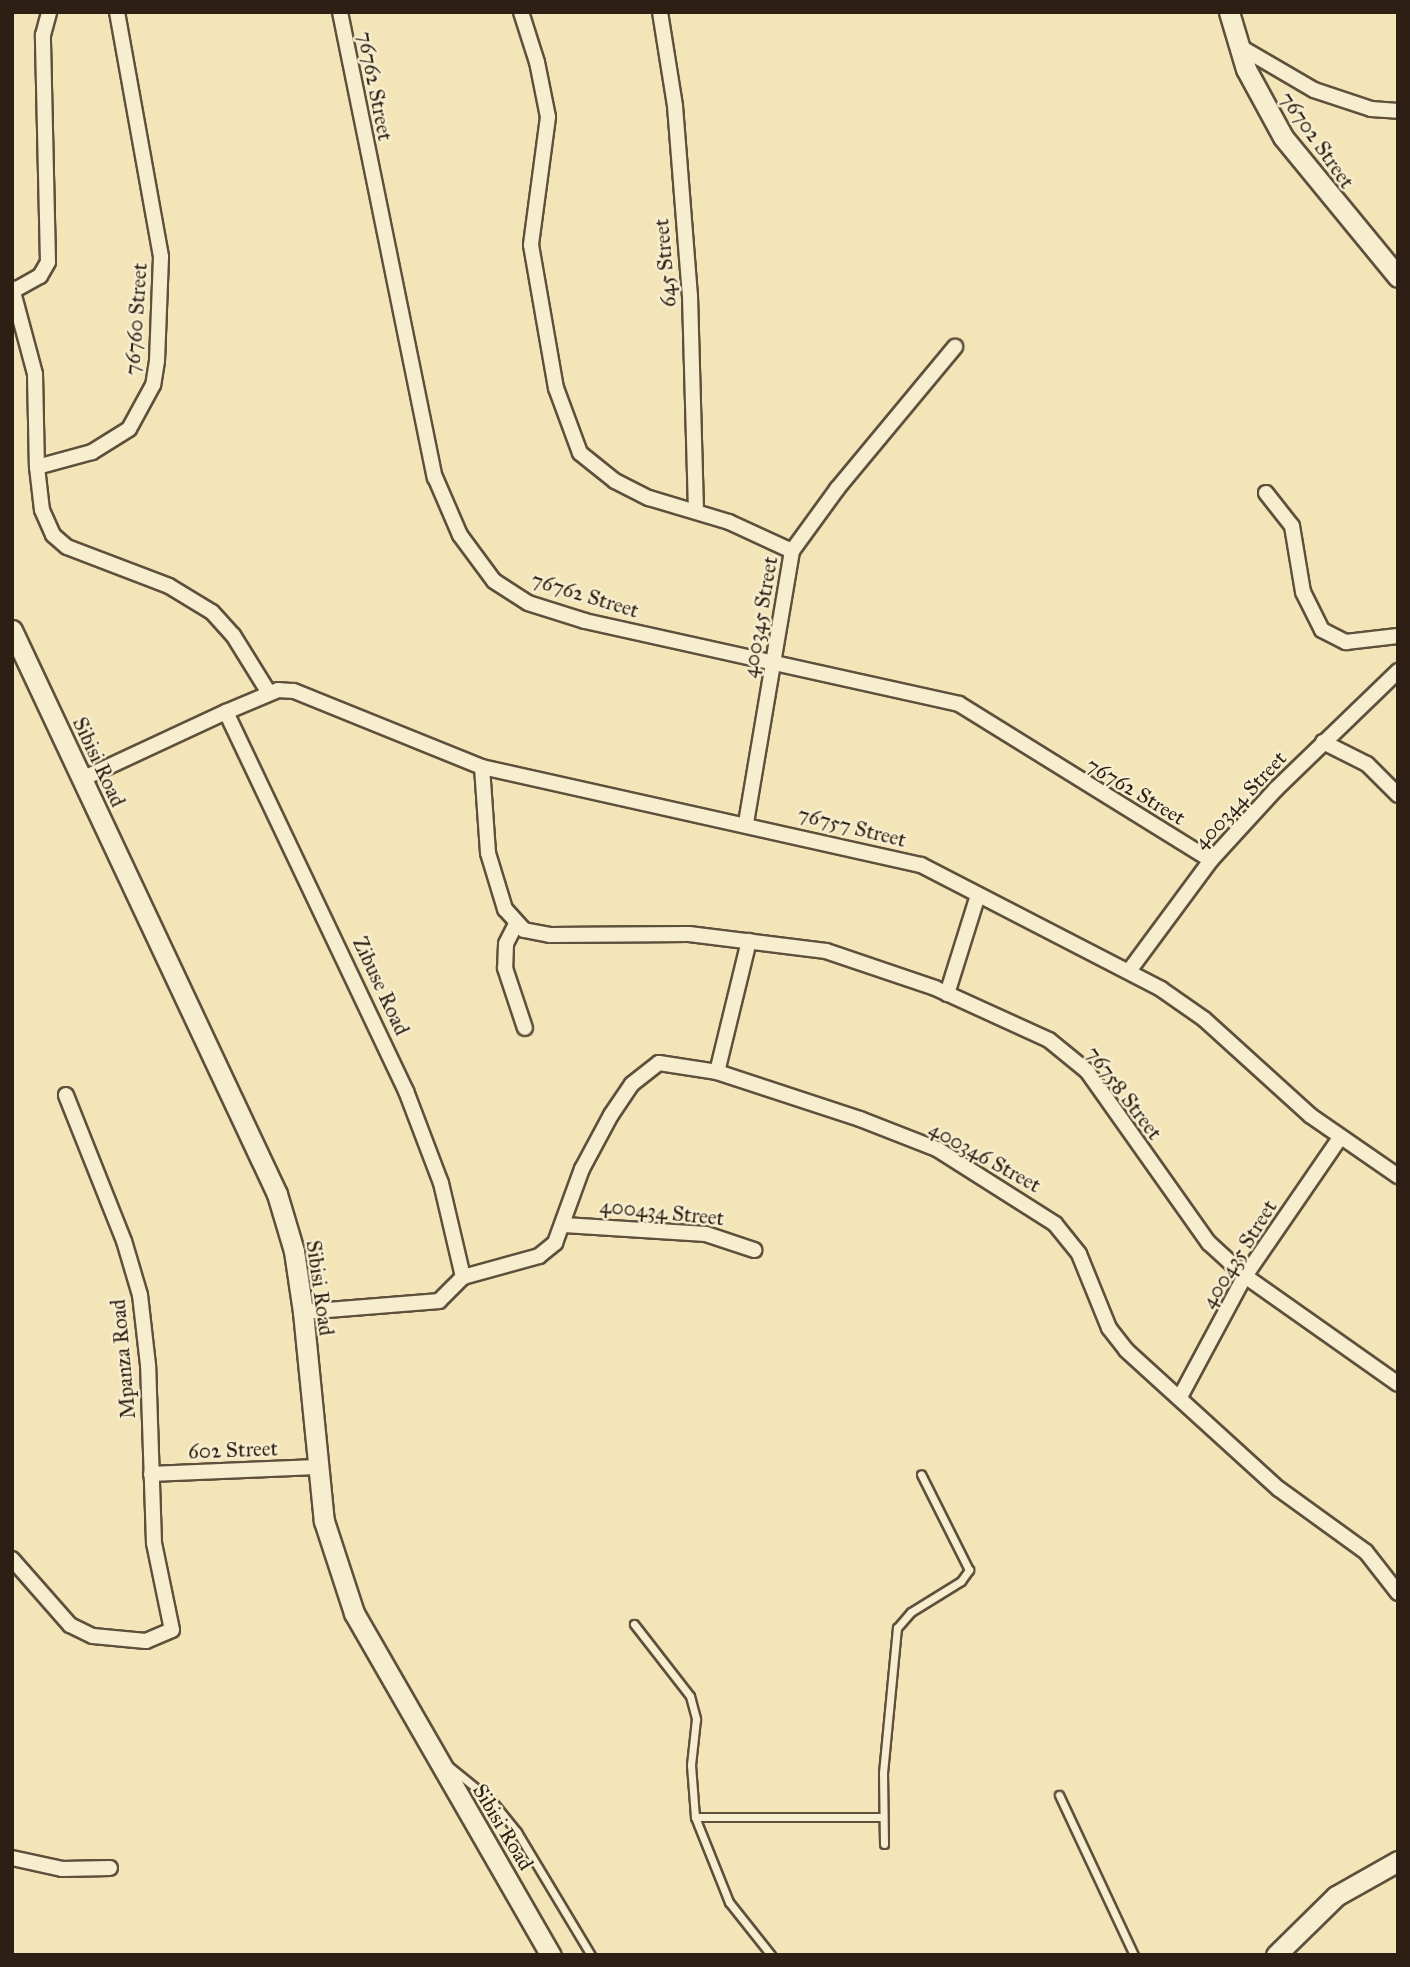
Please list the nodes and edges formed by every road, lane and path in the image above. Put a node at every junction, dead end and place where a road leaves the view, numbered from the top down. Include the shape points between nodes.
1 (49, 12) edge
2 (117, 12) edge
3 (340, 12) edge
4 (521, 12) edge
5 (660, 12) edge
6 (1228, 12) edge
7 (1237, 45) junction
8 (1398, 111) edge
9 (1398, 277) edge
10 (13, 289) edge
11 (955, 347) dead end
12 (37, 467) junction
13 (1266, 493) dead end
14 (696, 511) junction
15 (792, 551) junction
16 (12, 630) edge
17 (1398, 636) edge
18 (772, 665) junction
19 (1398, 671) edge
20 (269, 693) junction
21 (226, 712) junction
22 (1324, 742) junction
23 (482, 767) junction
24 (82, 779) junction
25 (1398, 795) edge
26 (746, 823) junction
27 (1211, 860) junction
28 (978, 895) junction
29 (516, 924) junction
30 (749, 941) junction
31 (1129, 971) junction
32 (947, 994) junction
33 (526, 1028) dead end
34 (717, 1072) junction
35 (66, 1094) dead end
36 (1340, 1138) junction
37 (1398, 1175) edge
38 (564, 1225) junction
39 (754, 1250) dead end
40 (463, 1276) junction
41 (1245, 1276) junction
42 (303, 1312) junction
43 (1398, 1384) edge
44 (1180, 1396) junction
45 (316, 1467) junction
46 (151, 1474) junction
47 (921, 1474) dead end
48 (12, 1559) edge
49 (1398, 1593) edge
50 (634, 1624) dead end
51 (435, 1758) junction
52 (1059, 1794) dead end
53 (695, 1817) junction
54 (881, 1817) junction
55 (884, 1844) dead end
56 (12, 1858) edge
57 (1398, 1861) edge
58 (110, 1868) dead end
59 (551, 1955) edge
60 (591, 1955) edge
61 (771, 1955) edge
62 (1134, 1955) edge
63 (1276, 1955) edge

1 - 10 street via 43,35 48,262 40,276
2 - 12 street, 76760 Street via 161,257 153,385 136,420 112,442
3 - 18 street, 76762 Street via 435,477 460,535 483,569 508,593 528,603
4 - 14 street via 548,117 531,245 556,388 570,431 580,453 615,481
5 - 14 street, 645 Street via 675,106 690,296
6 - 7 street, 76702 Street
7 - 8 street via 1314,90 1371,108
7 - 9 street, 76702 Street via 1283,137
10 - 12 street via 35,374
11 - 15 street, 400345 Street via 837,489
12 - 20 street via 42,510 53,535 67,547 169,586 212,611 233,635
13 - 17 street via 1292,526 1303,592 1322,630 1346,642
14 - 15 street
15 - 18 street, 400345 Street
16 - 24 street, Sibisi Road
18 - 26 street, 400345 Street
18 - 27 street, 76762 Street via 959,704
19 - 22 street, 400344 Street
20 - 21 street, 76757 Street
20 - 23 street, 76757 Street via 286,690 305,695
21 - 24 street
21 - 40 street, Zibuse Road via 406,1091 441,1183
22 - 25 street via 1367,764
22 - 27 street, 400344 Street
23 - 26 street, 76757 Street via 614,800
23 - 29 street via 488,853 499,894
24 - 42 street, Sibisi Road via 277,1194 294,1251
26 - 28 street, 76757 Street via 921,865
27 - 31 street, 400344 Street
28 - 31 street, 76757 Street
28 - 32 street
29 - 30 street, 76758 Street via 550,935 678,934
29 - 33 street via 506,944 505,968
30 - 32 street, 76758 Street via 826,951
30 - 34 street
31 - 36 street, 76757 Street via 1204,1020
32 - 41 street, 76758 Street via 1069,1054 1102,1092 1209,1243
34 - 38 street, 400346 Street via 659,1063 632,1084 582,1169
34 - 44 street, 400346 Street via 937,1149 1037,1210 1079,1254 1110,1328 1126,1350
35 - 46 street, Mpanza Road via 124,1241 140,1295
36 - 37 street, 76757 Street
36 - 41 street, 400435 Street
38 - 39 street, 400434 Street via 706,1234
38 - 40 street, 400346 Street via 555,1243 539,1256
40 - 42 street via 439,1301
41 - 43 street, 76758 Street
41 - 44 street, 400435 Street
42 - 45 street, Sibisi Road
44 - 49 street, 400346 Street via 1279,1489 1366,1552
45 - 46 street, 602 Street
45 - 51 street, Sibisi Road via 324,1521 354,1613
46 - 48 street, Mpanza Road via 153,1543 172,1630 146,1641 93,1636 70,1625
47 - 54 lane via 969,1570 961,1581 902,1619 894,1638
50 - 53 lane via 690,1696 696,1720 691,1765
51 - 59 street, Sibisi Road
51 - 60 lane via 470,1780 517,1832
52 - 62 lane
53 - 54 lane
53 - 61 lane via 729,1902
54 - 55 lane
56 - 58 street via 62,1869
57 - 63 street via 1336,1896

